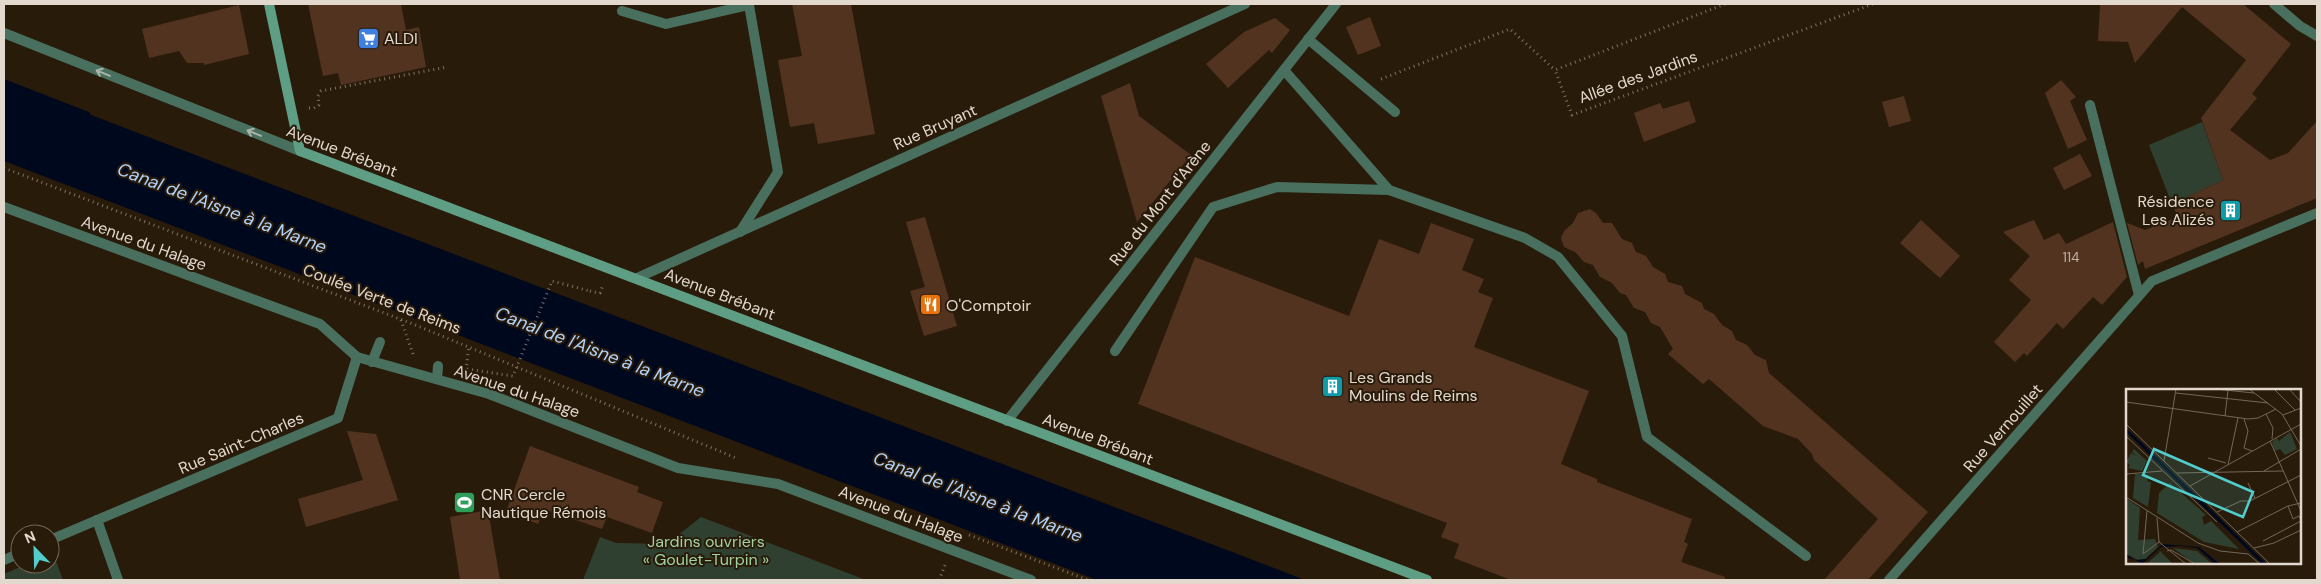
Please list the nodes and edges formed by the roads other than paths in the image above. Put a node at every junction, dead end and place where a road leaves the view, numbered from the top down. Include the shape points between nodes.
1 (269, 4) edge
2 (1245, 4) edge
3 (1336, 4) edge
4 (2274, 4) edge
5 (749, 5) edge
6 (622, 11) dead end
7 (4, 33) edge
8 (2317, 36) edge
9 (1308, 39) junction
10 (1284, 70) junction
11 (2090, 105) dead end
12 (1395, 112) dead end
13 (300, 151) junction
14 (1389, 190) junction
15 (4, 207) edge
16 (2317, 213) edge
17 (740, 232) junction
18 (637, 278) junction
19 (2139, 296) junction
20 (380, 342) dead end
21 (1115, 351) dead end
22 (357, 357) junction
23 (372, 362) junction
24 (438, 366) dead end
25 (437, 379) junction
26 (1007, 421) junction
27 (97, 520) junction
28 (60, 536) edge
29 (1806, 556) dead end
30 (118, 580) edge
31 (1031, 580) edge
32 (1427, 580) edge
33 (1889, 580) edge

1 - 13 main road
2 - 17 street, Rue Bruyant
3 - 9 street, Rue du Mont d'Arène
4 - 8 street
5 - 6 street via 666,24
5 - 17 street via 778,172
13 -> 7 street, Avenue Brébant
9 - 10 street, Rue du Mont d'Arène
9 - 12 street
10 - 14 street
10 - 26 street, Rue du Mont d'Arène
11 - 19 street
13 - 18 main road, Avenue Brébant
14 - 21 street via 1277,186 1213,206
14 - 29 street via 1524,238 1558,257 1622,336 1647,437
15 - 22 street, Avenue du Halage via 320,324
16 - 19 street, Rue Vernouillet via 2152,281
17 - 18 street, Rue Bruyant
18 - 26 main road, Avenue Brébant
19 - 33 street, Rue Vernouillet
20 - 23 street
22 - 23 street, Avenue du Halage
22 - 27 street, Rue Saint-Charles via 338,418
23 - 25 street, Avenue du Halage
24 - 25 street
25 - 31 street, Avenue du Halage via 489,394 678,468 778,484
26 - 32 main road, Avenue Brébant
27 - 28 street, Rue Saint-Charles
27 - 30 street

